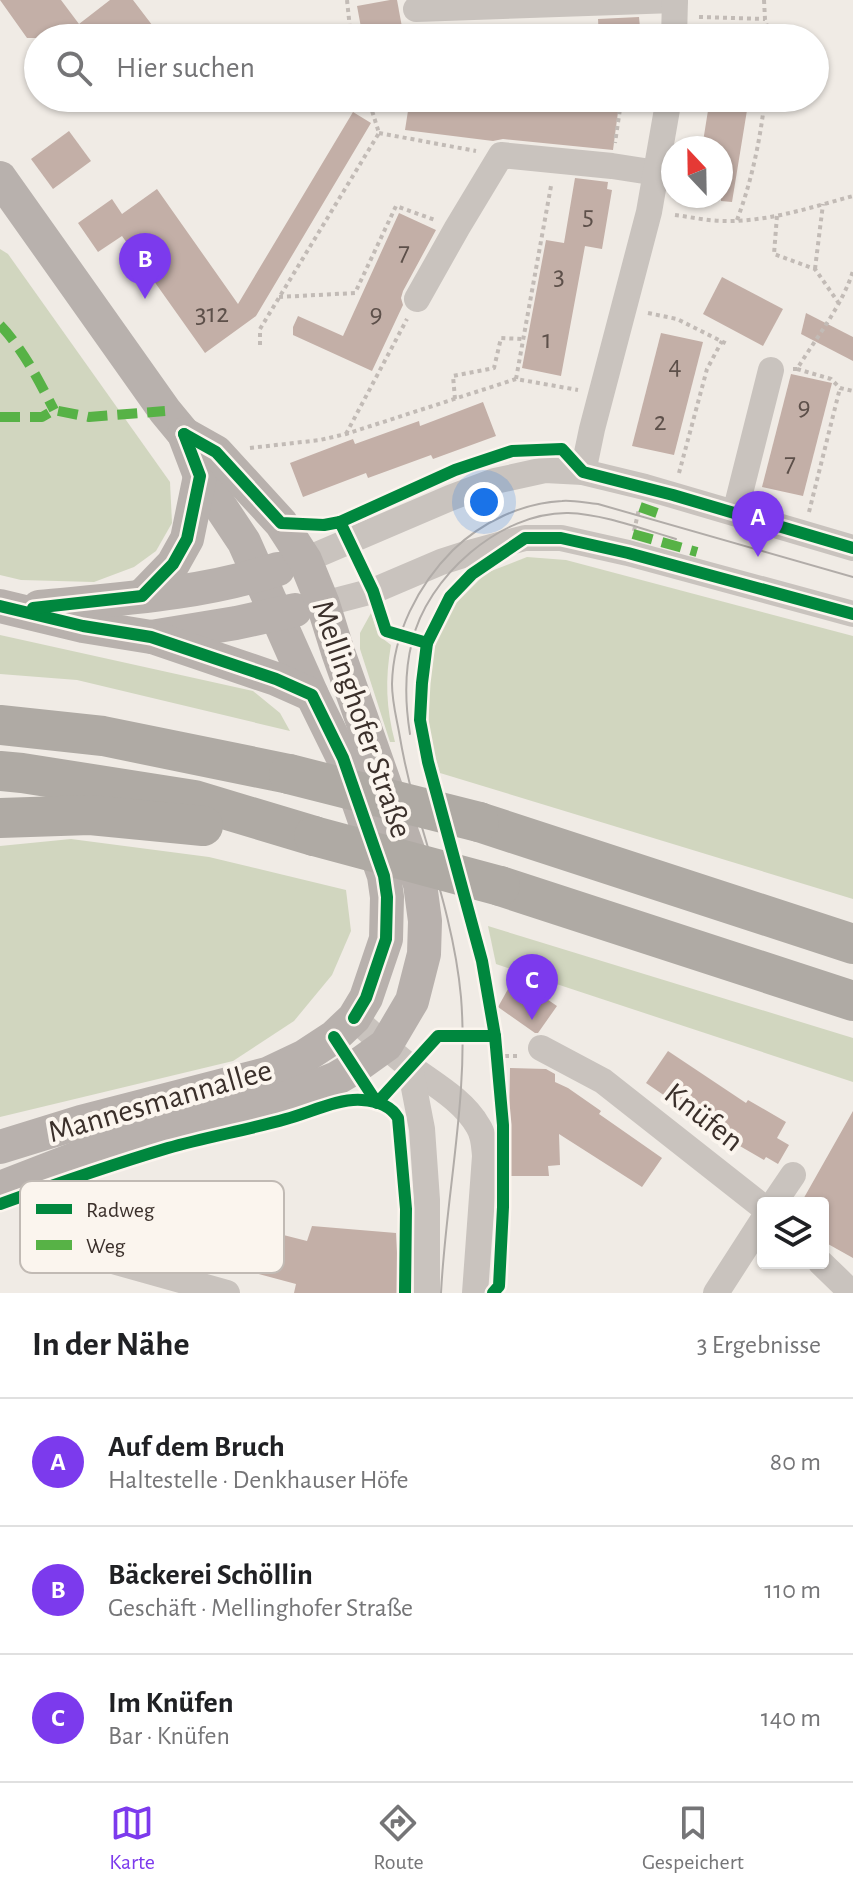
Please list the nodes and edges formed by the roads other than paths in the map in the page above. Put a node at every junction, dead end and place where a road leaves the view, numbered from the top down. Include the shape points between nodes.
1 (416, 9) dead end
2 (675, 14) edge
3 (667, 112) edge
4 (657, 173) junction
5 (6, 198) edge
6 (417, 299) road end
7 (784, 370) road end
8 (208, 464) junction
9 (583, 472) junction
10 (735, 513) junction
11 (853, 548) edge
12 (305, 560) junction
13 (259, 575) junction
14 (142, 596) junction
15 (323, 604) junction
16 (8, 608) edge
17 (276, 614) junction
18 (853, 614) edge
19 (151, 637) junction
20 (312, 695) junction
21 (0, 725) edge
22 (0, 771) edge
23 (0, 818) edge
24 (314, 836) junction
25 (853, 944) edge
26 (853, 1001) edge
27 (354, 1018) junction
28 (541, 1048) dead end
29 (398, 1056) junction
30 (460, 1105) junction
31 (422, 1129) junction
32 (0, 1147) edge
33 (793, 1175) dead end
34 (0, 1188) edge
35 (778, 1197) edge
36 (757, 1202) edge
37 (757, 1229) edge
38 (827, 1269) edge
39 (156, 1273) edge
40 (227, 1293) edge
41 (427, 1293) edge
42 (475, 1293) edge
43 (716, 1293) edge
44 (852, 1293) edge

1 - 2 street
3 - 4 street
4 - 6 street via 501,155
4 - 9 street
5 - 8 main road, Mellinghofer Straße via 59,259
7 - 10 street
8 - 12 main road, Mellinghofer Straße via 281,523
8 - 13 main road, Mellinghofer Straße
8 - 14 main road via 187,539 173,564
9 - 10 street
9 - 12 street via 545,470 495,481
10 - 11 street
12 - 13 main road
12 - 15 main road, Mellinghofer Straße
13 - 14 main road
13 - 17 main road, Mellinghofer Straße
14 - 16 main road
15 - 17 main road
15 - 18 street via 525,538 561,538
15 - 29 main road, Mellinghofer Straße via 420,884 424,954
16 - 19 main road
17 - 19 main road
17 - 20 main road, Mellinghofer Straße
19 - 20 main road
20 - 27 main road, Mellinghofer Straße via 343,758 387,897 386,939
21 - 25 highway, bridge via 103,736 289,774 479,822
22 - 24 highway via 194,800
23 - 24 highway via 90,815
24 - 26 highway, bridge via 500,886
27 - 29 street
27 - 32 main road, Mannesmannallee via 305,1056 267,1074
28 - 36 street, Knüfen via 603,1081
29 - 30 street
29 - 31 street
29 - 34 main road, Mannesmannallee via 277,1102 161,1131
30 - 31 street
30 - 42 street via 484,1137
31 - 41 street
33 - 35 street
37 - 43 street
38 - 44 street
39 - 40 street

